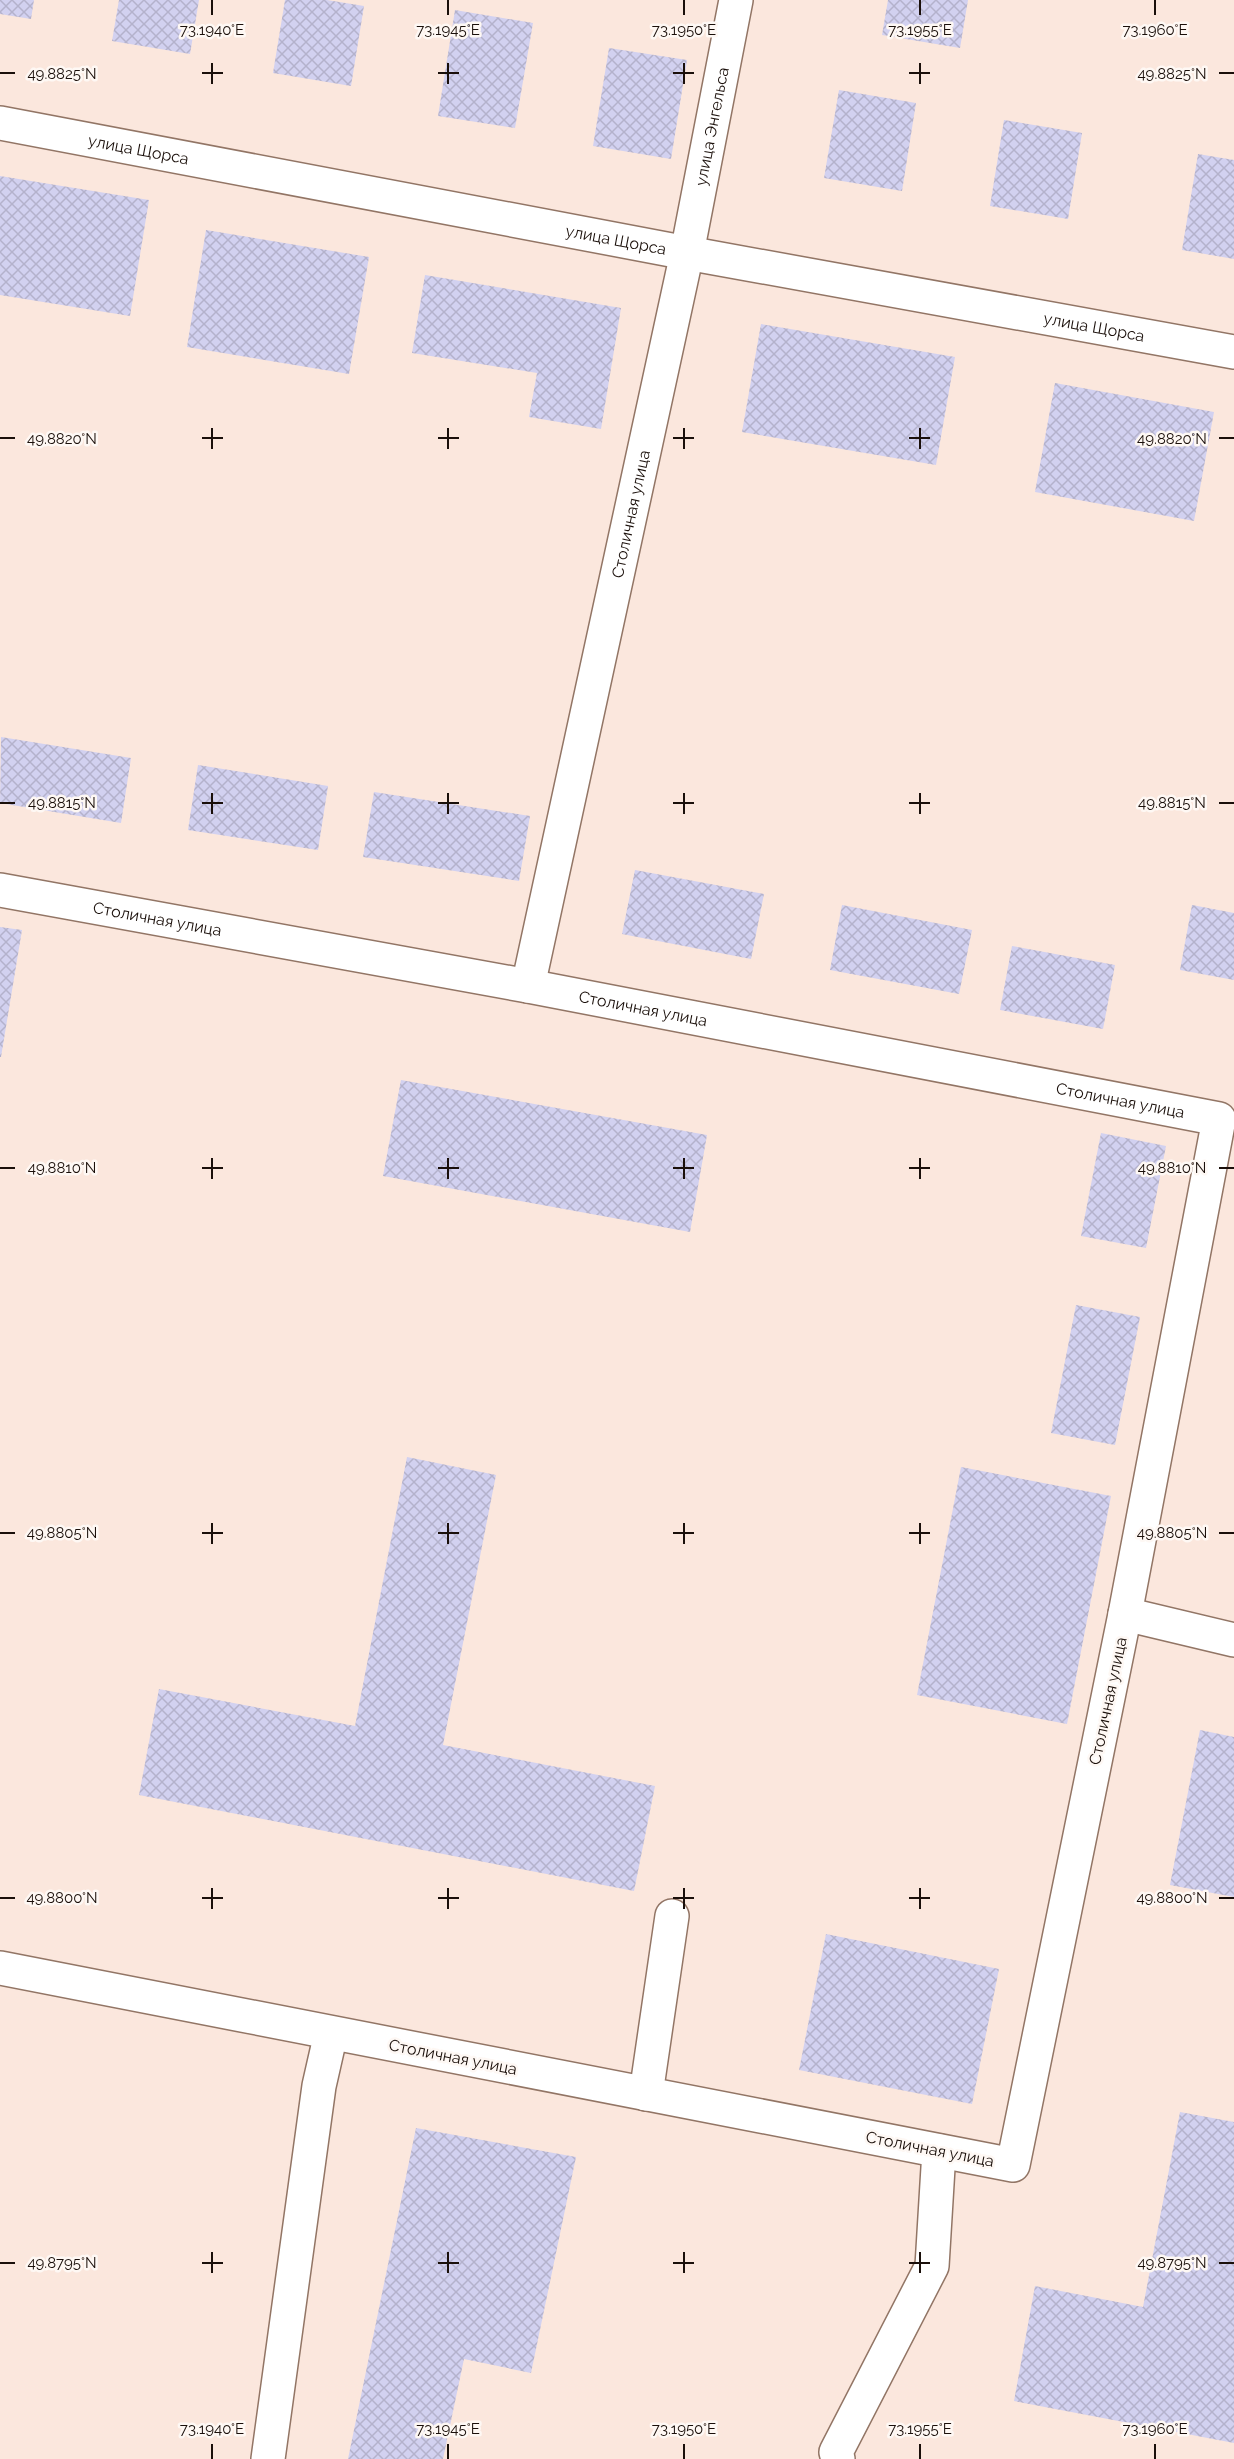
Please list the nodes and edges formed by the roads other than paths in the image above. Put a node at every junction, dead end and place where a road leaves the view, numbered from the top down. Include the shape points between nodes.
1 (736, 0) edge
2 (0, 123) edge
3 (687, 253) junction
4 (1234, 352) edge
5 (0, 890) edge
6 (528, 986) junction
7 (1125, 1614) junction
8 (1234, 1640) edge
9 (672, 1916) dead end
10 (0, 1968) edge
11 (331, 2033) junction
12 (646, 2094) junction
13 (939, 2151) junction
14 (268, 2459) edge
15 (838, 2459) edge

1 - 3 street, улица Энгельса
2 - 3 street, улица Щорса
3 - 4 street, улица Щорса
3 - 6 street, Столичная улица
5 - 6 street, Столичная улица
6 - 7 street, Столичная улица via 1219,1119
7 - 8 street, Столичная улица
7 - 13 street, Столичная улица via 1013,2165
9 - 12 street
10 - 11 street, Столичная улица
11 - 12 street, Столичная улица
11 - 14 street via 319,2086
12 - 13 street, Столичная улица
13 - 15 street via 932,2266 836,2452

